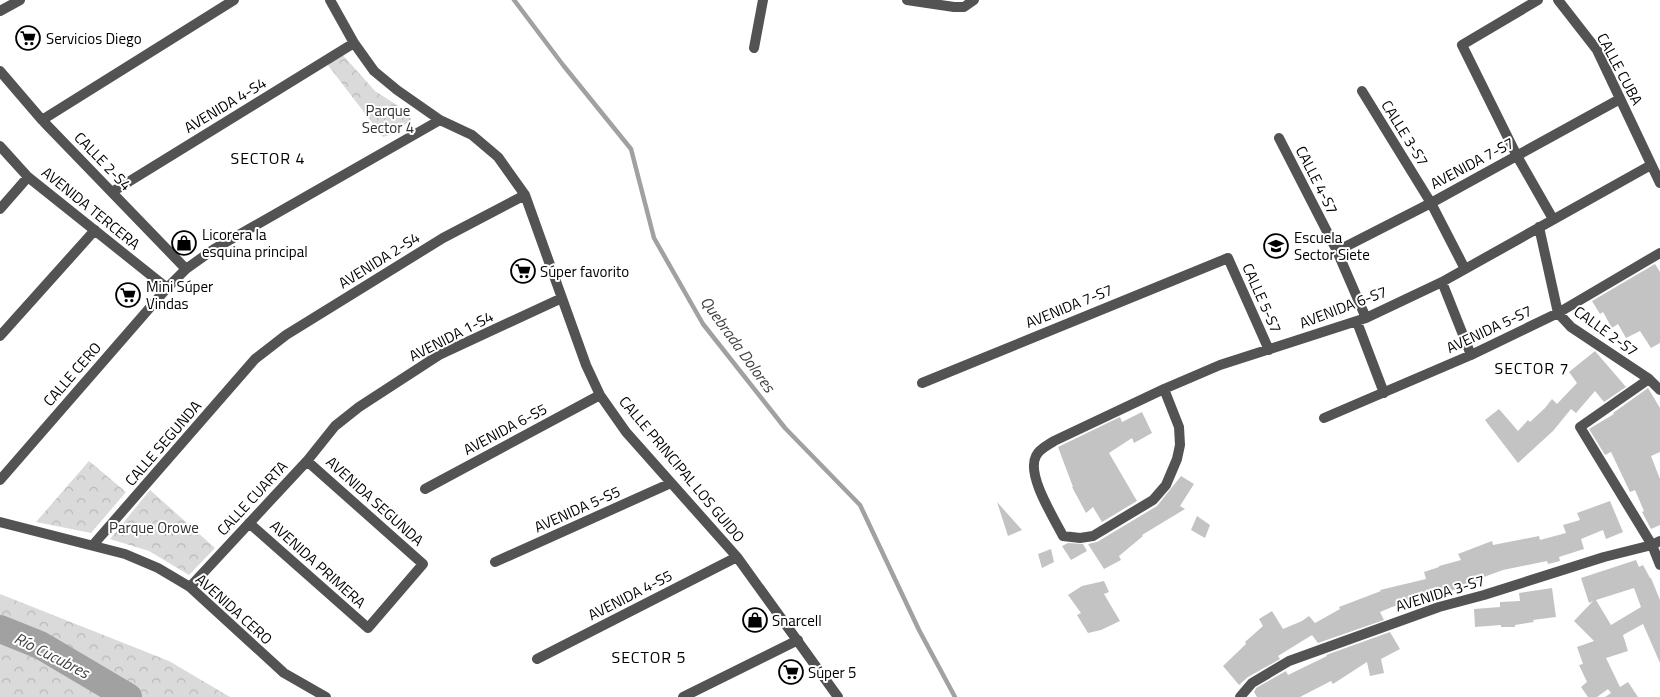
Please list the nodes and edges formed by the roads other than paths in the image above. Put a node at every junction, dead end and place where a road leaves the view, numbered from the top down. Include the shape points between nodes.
1 (20, 0) edge
2 (234, 0) edge
3 (330, 0) edge
4 (763, 0) edge
5 (907, 0) edge
6 (974, 0) edge
7 (1538, 0) edge
8 (1558, 0) edge
9 (0, 11) edge
10 (354, 43) junction
11 (754, 48) dead end
12 (0, 71) edge
13 (1362, 92) dead end
14 (1620, 99) junction
15 (42, 120) junction
16 (440, 120) junction
17 (1278, 138) dead end
18 (0, 146) edge
19 (1518, 156) junction
20 (1651, 165) junction
21 (28, 177) junction
22 (1660, 183) edge
23 (112, 192) junction
24 (525, 195) junction
25 (1431, 203) junction
26 (0, 208) edge
27 (1553, 219) junction
28 (1539, 227) junction
29 (95, 230) junction
30 (1337, 252) junction
31 (1660, 253) edge
32 (1228, 258) joint
33 (186, 269) junction
34 (1465, 269) junction
35 (1442, 282) junction
36 (167, 288) junction
37 (562, 298) junction
38 (1558, 313) junction
39 (1361, 320) junction
40 (0, 336) edge
41 (1269, 350) junction
42 (1471, 355) junction
43 (255, 360) joint
44 (1648, 380) junction
45 (922, 383) dead end
46 (1164, 389) junction
47 (1660, 390) edge
48 (1384, 393) junction
49 (600, 395) junction
50 (1324, 418) dead end
51 (335, 426) joint
52 (306, 461) junction
53 (0, 480) edge
54 (671, 482) junction
55 (425, 489) dead end
56 (0, 522) edge
57 (249, 523) junction
58 (1656, 543) edge
59 (92, 546) junction
60 (738, 557) junction
61 (495, 562) dead end
62 (1660, 564) edge
63 (190, 587) junction
64 (368, 628) joint
65 (798, 640) junction
66 (536, 659) dead end
67 (326, 697) edge
68 (683, 697) edge
69 (838, 697) edge
70 (1240, 697) edge

1 - 9 street
2 - 15 street
3 - 10 street, CALLE PRINCIPAL LOS GUIDO
4 - 11 street
5 - 6 street via 954,7 964,7
7 - 19 street via 1462,44
8 - 14 street, CALLE CUBA via 1596,50
10 - 16 street, CALLE PRINCIPAL LOS GUIDO via 374,71
10 - 23 street, AVENIDA 4-S4
12 - 15 street, CALLE 2-S4
13 - 25 street, CALLE 3-S7
14 - 19 street, AVENIDA 7-S7
14 - 20 street, CALLE CUBA
15 - 23 street, CALLE 2-S4
16 - 24 street, CALLE PRINCIPAL LOS GUIDO via 472,135 498,156
16 - 33 street, CALLE CERO via 214,249
17 - 30 street, CALLE 4-S7
18 - 21 street, AVENIDA TERCERA
19 - 25 street, AVENIDA 7-S7
19 - 27 street
20 - 22 street, CALLE CUBA
20 - 27 street, AVENIDA 6-S7
21 - 26 street
21 - 29 street, AVENIDA TERCERA
23 - 33 street, CALLE 2-S4
24 - 37 street, CALLE PRINCIPAL LOS GUIDO
24 - 43 street, AVENIDA 2-S4 via 443,238 286,335
25 - 30 street, AVENIDA 7-S7
25 - 34 street, CALLE 3-S7
27 - 28 street, AVENIDA 6-S7
28 - 34 street, AVENIDA 6-S7
28 - 38 street, CALLE 2-S7
29 - 36 street, AVENIDA TERCERA
29 - 40 street
30 - 39 street, CALLE 4-S7
31 - 38 street, AVENIDA 5-S7
32 - 41 street, CALLE 5-S7
32 - 45 street, AVENIDA 7-S7
33 - 36 street, CALLE CERO
34 - 35 street, AVENIDA 6-S7
35 - 39 street, AVENIDA 6-S7
35 - 42 street
36 - 53 street, CALLE CERO
37 - 49 street, CALLE PRINCIPAL LOS GUIDO
37 - 51 street, AVENIDA 1-S4 via 439,355
38 - 42 street, AVENIDA 5-S7
38 - 44 street, CALLE 2-S7 via 1571,327
39 - 41 street, AVENIDA 6-S7
39 - 48 street, CALLE 4-S7
41 - 46 street, AVENIDA 6-S7 via 1220,365
42 - 48 street, AVENIDA 5-S7
43 - 59 street, CALLE SEGUNDA
44 - 47 street, CALLE 2-S7
44 - 58 street via 1580,428
46 - 46 street, AVENIDA 6-S7 via 1054,442 1036,455 1033,466 1037,482 1063,536 1093,536 1152,500 1166,485 1180,445 1179,427
48 - 50 street, AVENIDA 5-S7
49 - 54 street, CALLE PRINCIPAL LOS GUIDO via 626,432
49 - 55 street, AVENIDA 6-S5
51 - 52 street, CALLE CUARTA
52 - 57 street, CALLE CUARTA
52 - 64 street, AVENIDA SEGUNDA via 423,564
54 - 60 street, CALLE PRINCIPAL LOS GUIDO
54 - 61 street, AVENIDA 5-S5
56 - 59 street, AVENIDA CERO
57 - 63 street, CALLE CUARTA
57 - 64 street, AVENIDA PRIMERA
58 - 62 street
58 - 70 street, AVENIDA 3-S7 via 1439,607 1289,661 1252,683
59 - 63 street, AVENIDA CERO via 126,554
60 - 65 street, CALLE PRINCIPAL LOS GUIDO
60 - 66 street, AVENIDA 4-S5
63 - 67 street, AVENIDA CERO via 284,673
65 - 68 street
65 - 69 street, CALLE PRINCIPAL LOS GUIDO

